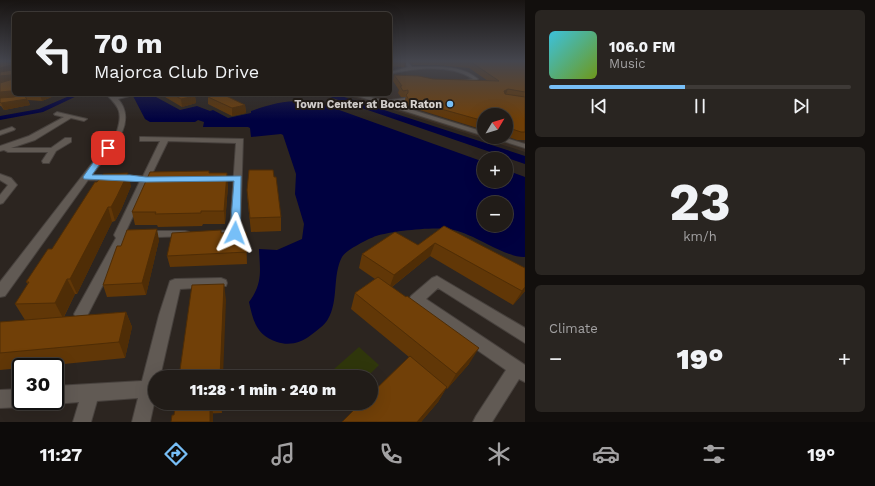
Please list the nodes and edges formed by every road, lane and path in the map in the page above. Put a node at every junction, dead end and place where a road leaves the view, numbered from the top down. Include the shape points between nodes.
1 (474, 81) edge
2 (458, 82) edge
3 (112, 96) edge
4 (361, 96) edge
5 (403, 99) dead end
6 (384, 103) junction
7 (58, 114) dead end
8 (423, 115) junction
9 (435, 115) edge
10 (69, 117) junction
11 (84, 119) dead end
12 (455, 121) dead end
13 (444, 122) junction
14 (477, 128) dead end
15 (12, 129) dead end
16 (468, 129) junction
17 (477, 132) edge
18 (0, 133) edge
19 (165, 138) junction
20 (143, 139) dead end
21 (68, 140) dead end
22 (513, 142) edge
23 (525, 145) edge
24 (0, 150) edge
25 (53, 150) junction
26 (46, 161) dead end
27 (0, 177) edge
28 (85, 179) junction
29 (146, 179) junction
30 (161, 179) edge
31 (0, 201) edge
32 (211, 233) edge
33 (196, 234) edge
34 (123, 235) junction
35 (221, 283) edge
36 (0, 292) edge
37 (81, 314) edge
38 (525, 336) edge
39 (154, 370) edge
40 (521, 372) edge
41 (148, 389) edge
42 (91, 393) junction
43 (148, 393) edge
44 (64, 394) edge
45 (12, 398) edge
46 (0, 399) edge
47 (82, 422) edge
48 (141, 422) edge
49 (482, 422) edge

1 - 2 street
3 - 28 street via 122,108 122,124 116,137
4 - 6 street
5 - 6 street
6 - 8 street via 414,110
7 - 10 street
8 - 9 street
8 - 13 street
10 - 11 street
10 - 24 street via 32,138
12 - 13 street
13 - 16 street
14 - 16 street
15 - 18 street
16 - 17 street
19 - 20 street
19 - 29 street
19 - 32 street via 240,141 234,178 235,233
21 - 25 street
22 - 23 street
24 - 25 street
25 - 26 street
27 - 31 street via 13,185
28 - 29 street via 129,182
28 - 36 street
29 - 30 street
29 - 34 street via 119,235
33 - 34 street
34 - 37 street
35 - 39 street via 175,284
38 - 40 street via 437,281 416,300
40 - 49 street
41 - 42 street
42 - 44 street
42 - 47 street
43 - 48 street
45 - 46 street

